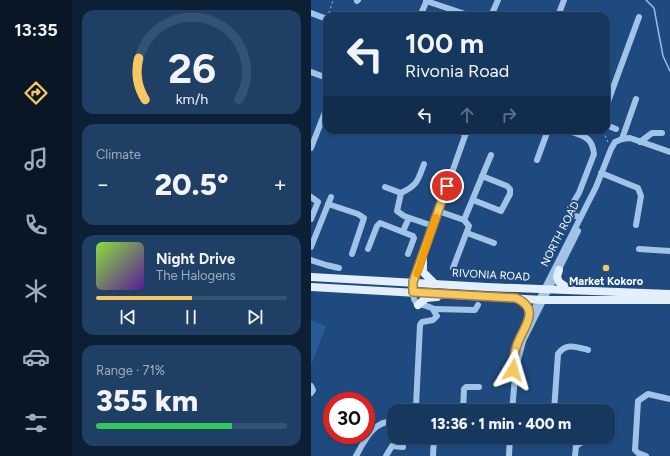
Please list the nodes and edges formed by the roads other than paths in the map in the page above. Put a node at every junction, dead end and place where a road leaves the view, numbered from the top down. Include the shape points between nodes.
1 (498, 0) edge
2 (564, 0) edge
3 (426, 1) edge
4 (422, 12) edge
5 (459, 12) edge
6 (493, 12) edge
7 (560, 12) edge
8 (311, 13) edge
9 (639, 17) dead end
10 (323, 18) edge
11 (311, 72) edge
12 (323, 76) edge
13 (610, 96) edge
14 (636, 99) dead end
15 (323, 117) edge
16 (610, 126) edge
17 (617, 129) dead end
18 (662, 133) dead end
19 (466, 134) edge
20 (547, 134) edge
21 (577, 134) edge
22 (622, 138) junction
23 (640, 142) junction
24 (311, 148) edge
25 (670, 152) edge
26 (491, 155) dead end
27 (537, 160) dead end
28 (424, 164) dead end
29 (601, 173) junction
30 (483, 176) junction
31 (385, 187) dead end
32 (596, 187) junction
33 (401, 193) junction
34 (311, 196) edge
35 (331, 197) dead end
36 (473, 200) junction
37 (328, 204) junction
38 (438, 211) junction
39 (409, 218) junction
40 (580, 218) junction
41 (311, 220) edge
42 (464, 220) junction
43 (320, 224) junction
44 (636, 225) dead end
45 (433, 226) junction
46 (403, 231) junction
47 (467, 233) junction
48 (494, 243) dead end
49 (311, 248) edge
50 (368, 249) dead end
51 (639, 249) dead end
52 (670, 251) edge
53 (352, 254) dead end
54 (408, 254) dead end
55 (423, 258) junction
56 (311, 260) edge
57 (339, 268) dead end
58 (453, 268) dead end
59 (559, 270) junction
60 (311, 277) edge
61 (413, 282) junction
62 (434, 283) junction
63 (311, 287) edge
64 (546, 289) junction
65 (572, 290) junction
66 (413, 292) junction
67 (469, 294) junction
68 (670, 294) edge
69 (516, 298) junction
70 (541, 300) junction
71 (670, 300) edge
72 (418, 305) junction
73 (479, 305) dead end
74 (435, 309) junction
75 (529, 319) junction
76 (588, 350) dead end
77 (514, 380) junction
78 (311, 386) edge
79 (479, 387) dead end
80 (311, 393) edge
81 (670, 399) edge
82 (416, 404) edge
83 (463, 404) edge
84 (512, 404) edge
85 (555, 404) edge
86 (387, 422) edge
87 (434, 444) edge
88 (510, 444) edge
89 (578, 444) edge
90 (403, 447) dead end
91 (356, 456) edge
92 (386, 456) edge
93 (433, 456) edge
94 (509, 456) edge
95 (575, 456) edge
96 (646, 456) edge

1 - 6 street
2 - 7 street
3 - 4 street
3 - 5 street
8 - 10 street
9 - 13 street
11 - 12 street
14 - 22 street
15 - 24 street
16 - 17 street
18 - 23 street via 652,133
19 - 38 street
20 - 27 street
21 - 40 street via 591,141 594,154 579,193 570,208 572,214
22 - 23 street
22 - 29 street, NORTH ROAD via 615,142
23 - 25 street
26 - 30 street
28 - 33 street via 415,186
29 - 32 street, NORTH ROAD
29 - 44 street via 638,188 641,196
30 - 36 street
30 - 36 street via 507,186 511,189 511,194 504,209 500,211
31 - 33 street
32 - 40 street, NORTH ROAD
32 - 59 street, NORTH ROAD via 594,197
33 - 39 street via 397,211
34 - 41 street via 318,202
35 - 37 street
36 - 42 street
37 - 43 street
37 - 53 street via 364,218
38 - 42 street
38 - 45 street
39 - 45 street
39 - 46 street
40 - 64 street, NORTH ROAD
41 - 43 street
42 - 47 street via 469,226
43 - 49 street
45 - 55 street
46 - 50 street via 380,223
46 - 54 street via 414,238
47 - 48 street
47 - 58 street
51 - 52 street
55 - 61 street
55 - 62 main road via 423,272
56 - 57 street
59 - 64 street, NORTH ROAD
59 - 65 main road via 559,282
60 - 61 main road, RIVONIA ROAD
61 - 62 main road, RIVONIA ROAD
61 - 66 street
62 - 64 main road, RIVONIA ROAD
63 - 66 main road, RIVONIA ROAD
64 - 65 main road, RIVONIA ROAD
64 - 70 street, NORTH ROAD
65 - 68 main road, RIVONIA ROAD
66 - 67 main road, RIVONIA ROAD
66 - 72 street
67 - 69 main road, RIVONIA ROAD
67 - 72 main road via 461,298 430,297
69 - 70 main road, RIVONIA ROAD
69 - 75 main road via 529,308
70 - 71 main road, RIVONIA ROAD
70 - 75 street, NORTH ROAD
70 - 77 street, NORTH ROAD via 523,341
72 - 74 street
73 - 74 street via 475,310
74 - 82 street via 435,319 422,322 420,325
75 - 77 street, NORTH ROAD via 515,350
76 - 85 street via 571,346 564,347 559,354
77 - 84 street, NORTH ROAD
78 - 80 street
79 - 83 street via 464,389
81 - 96 street via 648,394 638,401 635,450
86 - 91 street via 375,427
87 - 93 street
88 - 94 street
89 - 95 street
90 - 92 street via 392,446

